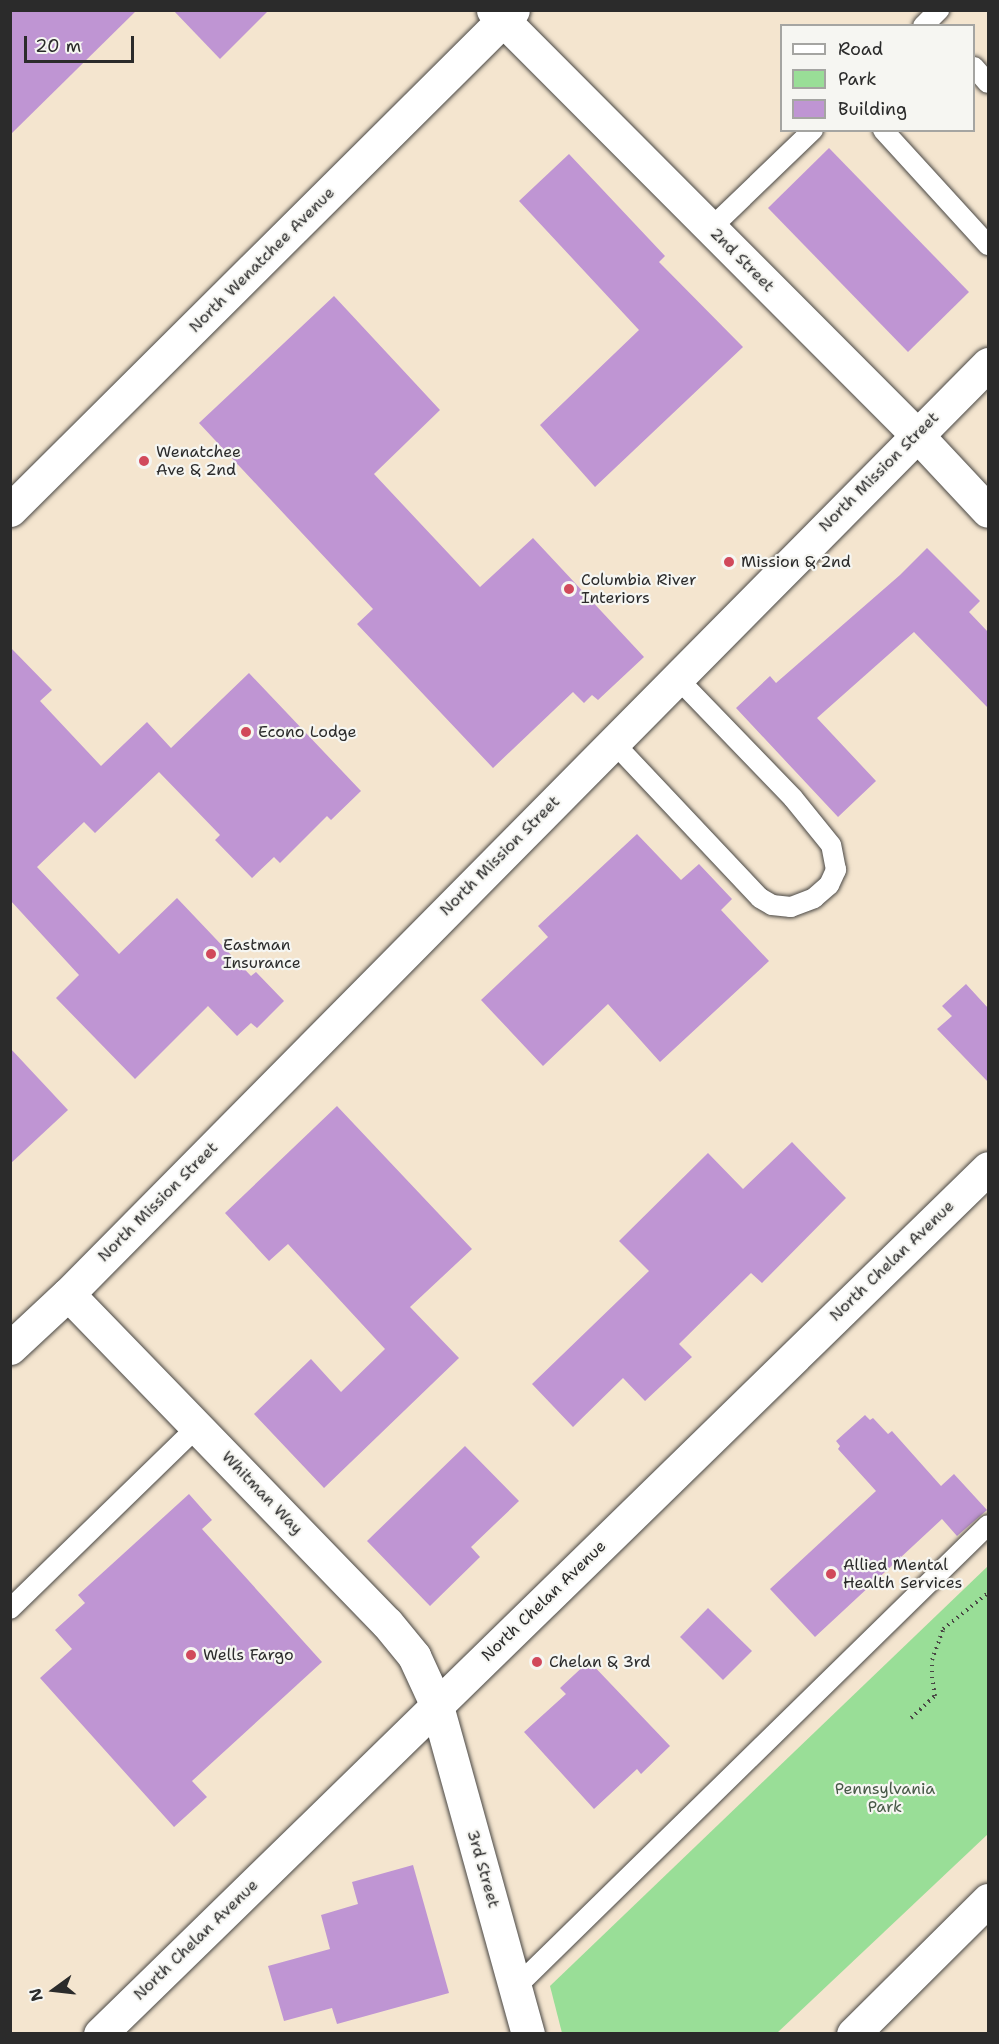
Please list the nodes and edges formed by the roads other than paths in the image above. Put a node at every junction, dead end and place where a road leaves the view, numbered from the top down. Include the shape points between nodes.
1 (503, 14) edge
2 (975, 68) edge
3 (988, 83) edge
4 (811, 132) edge
5 (885, 132) edge
6 (710, 229) junction
7 (988, 245) edge
8 (988, 364) edge
9 (916, 434) junction
10 (10, 510) edge
11 (988, 511) edge
12 (676, 677) junction
13 (613, 742) junction
14 (988, 1168) edge
15 (68, 1294) junction
16 (10, 1348) edge
17 (197, 1427) junction
18 (988, 1525) edge
19 (10, 1610) edge
20 (437, 1706) junction
21 (988, 1900) edge
22 (516, 1987) junction
23 (100, 2034) edge
24 (528, 2034) edge
25 (854, 2034) edge

1 - 6 main road, 2nd Street
1 - 10 main road, North Wenatchee Avenue
2 - 3 lane
4 - 6 lane
5 - 7 lane
6 - 9 main road, 2nd Street
8 - 9 main road, North Mission Street
9 - 11 main road, 2nd Street
9 - 12 main road, North Mission Street
12 - 13 main road, North Mission Street
12 - 13 lane via 793,798 831,845 836,870 829,885 814,898 791,907 772,905 760,898
13 - 15 main road, North Mission Street
14 - 20 main road, North Chelan Avenue
15 - 16 main road, North Mission Street
15 - 17 main road, Whitman Way
17 - 19 lane
17 - 20 main road, Whitman Way via 387,1623 414,1656
18 - 22 lane
20 - 22 main road, 3rd Street
20 - 23 main road, North Chelan Avenue
21 - 25 main road
22 - 24 main road, 3rd Street

